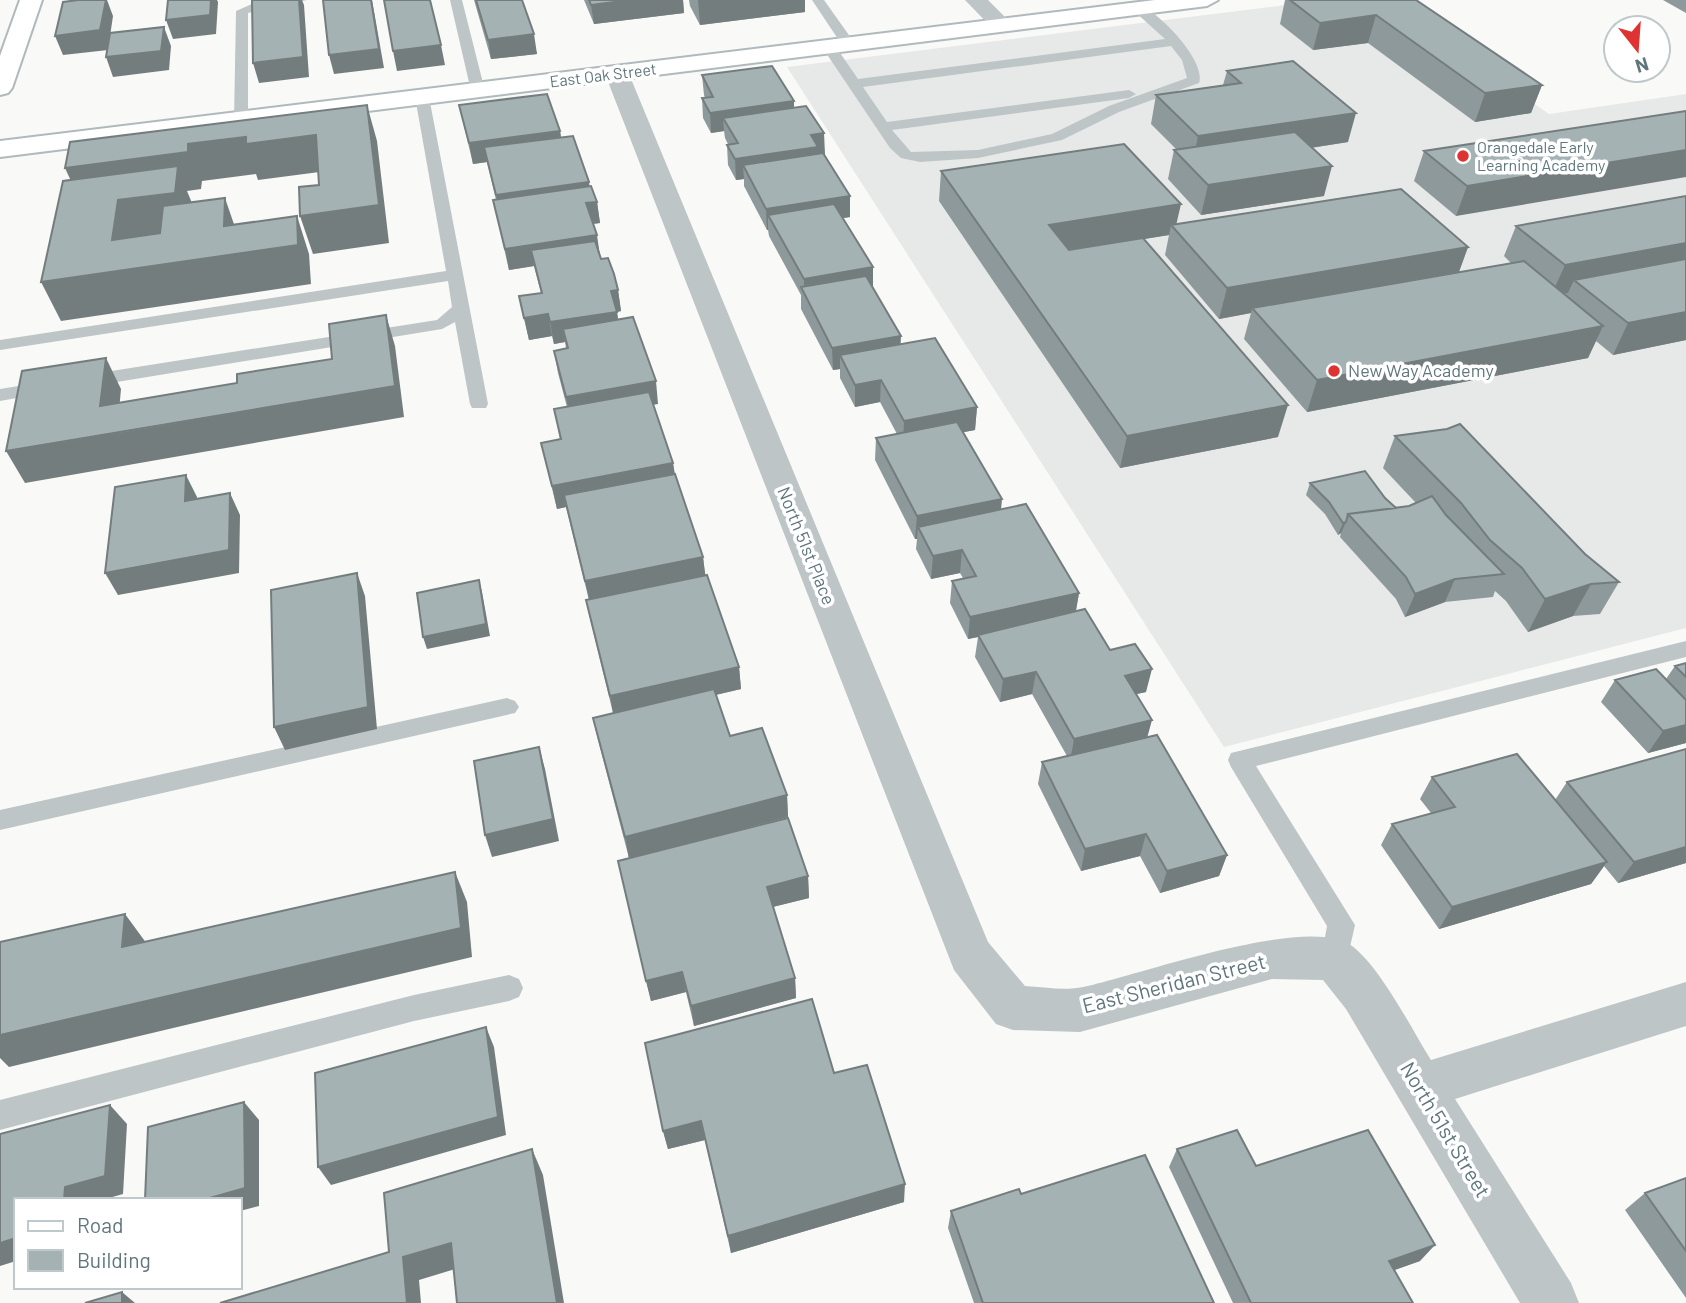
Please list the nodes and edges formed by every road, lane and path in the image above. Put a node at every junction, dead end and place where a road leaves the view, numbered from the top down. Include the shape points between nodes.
1 (31, 0) edge
2 (301, 0) edge
3 (456, 0) edge
4 (818, 0) edge
5 (976, 0) edge
6 (1207, 0) edge
7 (1138, 8) junction
8 (1002, 25) junction
9 (1175, 42) junction
10 (839, 46) junction
11 (617, 74) junction
12 (854, 84) junction
13 (1180, 87) junction
14 (0, 88) edge
15 (478, 91) junction
16 (422, 97) junction
17 (241, 120) junction
18 (883, 127) junction
19 (0, 149) edge
20 (454, 275) junction
21 (461, 308) junction
22 (0, 345) edge
23 (0, 395) edge
24 (479, 404) dead end
25 (1686, 649) edge
26 (507, 707) dead end
27 (0, 820) edge
28 (1335, 960) junction
29 (509, 988) dead end
30 (1686, 1004) edge
31 (1013, 1008) joint
32 (1419, 1087) junction
33 (0, 1115) edge
34 (1551, 1303) edge

1 - 14 street
2 - 17 lane via 242,11
3 - 15 lane
4 - 10 lane
5 - 8 street
6 - 7 street, East Oak Street
7 - 8 street, East Oak Street
7 - 9 lane
8 - 10 street, East Oak Street
9 - 12 lane
9 - 13 lane via 1195,72 1194,80
10 - 11 street, East Oak Street
10 - 12 lane
11 - 15 street, East Oak Street
11 - 31 street, North 51st Place via 970,955
12 - 18 lane
13 - 18 lane
13 - 18 lane via 1114,109 1057,137 978,154 906,155
15 - 16 street, East Oak Street
16 - 17 street, East Oak Street
16 - 20 lane
17 - 19 street, East Oak Street
20 - 21 lane
20 - 22 lane
21 - 23 lane via 442,324
21 - 24 lane
25 - 28 lane via 1240,760 1341,925
26 - 27 lane
28 - 31 street, East Sheridan Street via 1272,958 1080,1010
28 - 32 street, North 51st Street via 1363,994
29 - 33 lane via 414,1008
30 - 32 street
32 - 34 street, North 51st Street

